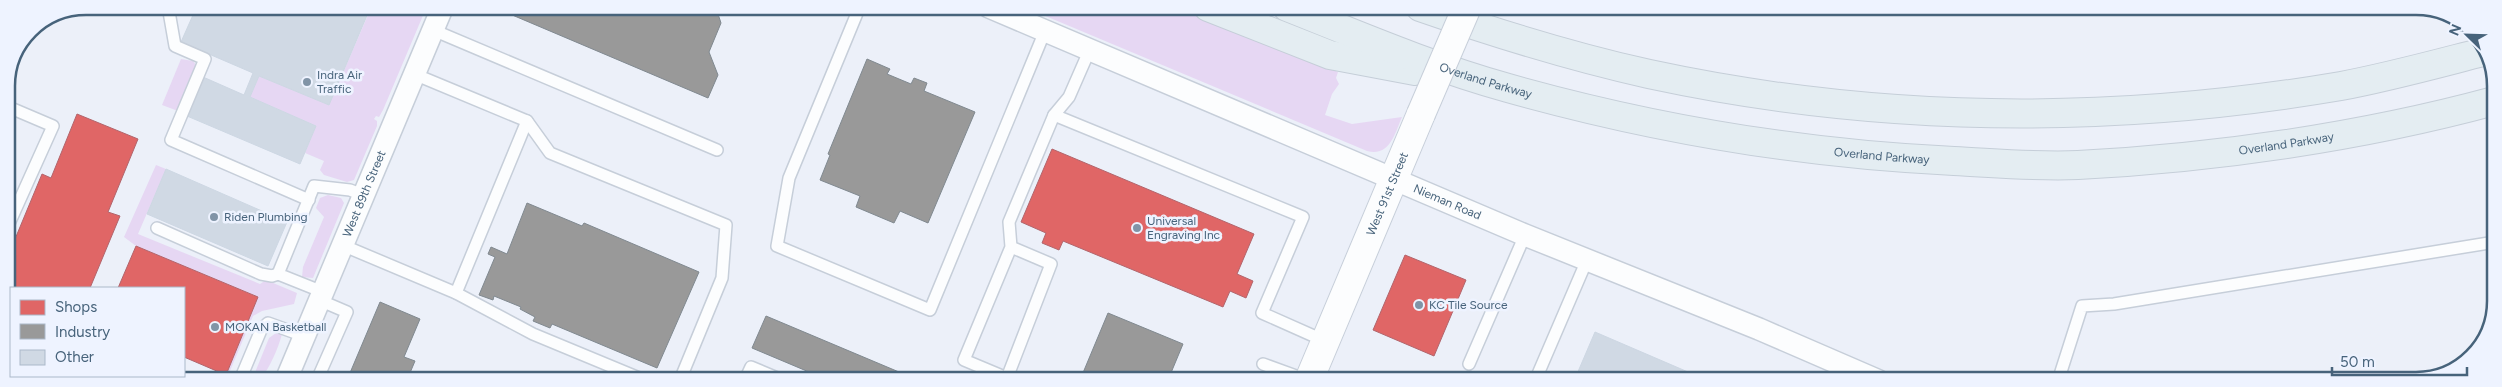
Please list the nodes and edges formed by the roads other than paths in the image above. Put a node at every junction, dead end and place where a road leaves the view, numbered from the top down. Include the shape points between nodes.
1 (170, 15) edge
2 (439, 15) edge
3 (856, 15) edge
4 (1009, 15) edge
5 (1228, 15) edge
6 (1307, 15) edge
7 (1443, 15) edge
8 (1464, 15) edge
9 (433, 30) junction
10 (1045, 31) junction
11 (1090, 49) junction
12 (2478, 53) edge
13 (414, 74) junction
14 (1505, 88) junction
15 (2487, 103) edge
16 (15, 110) edge
17 (1054, 115) junction
18 (528, 121) junction
19 (717, 150) dead end
20 (1394, 179) junction
21 (363, 195) junction
22 (309, 200) junction
23 (15, 210) edge
24 (157, 228) dead end
25 (1525, 235) junction
26 (2487, 243) edge
27 (342, 245) junction
28 (1010, 247) junction
29 (1586, 260) junction
30 (278, 274) junction
31 (456, 293) junction
32 (321, 296) junction
33 (304, 336) junction
34 (1325, 341) junction
35 (1263, 364) dead end
36 (1469, 364) dead end
37 (243, 372) edge
38 (293, 372) edge
39 (321, 372) edge
40 (625, 372) edge
41 (683, 372) edge
42 (749, 372) edge
43 (763, 372) edge
44 (993, 372) edge
45 (1009, 372) edge
46 (1286, 372) edge
47 (1311, 372) edge
48 (1538, 372) edge
49 (1857, 372) edge
50 (2061, 372) edge

1 - 22 lane via 175,46 205,59 171,140
2 - 9 street, West 89th Street
3 - 10 lane via 789,178 776,246 930,310
4 - 10 street, Nieman Road
5 - 14 highway via 1330,56
6 - 14 highway, Overland Parkway via 1414,58
7 - 12 highway via 1492,32 1692,82 1807,100 1966,113 2132,111 2238,100 2342,86
8 - 20 street, West 91st Street, bridge
9 - 13 street, West 89th Street
9 - 19 lane
10 - 11 street, Nieman Road
11 - 17 lane via 1069,97
11 - 20 street, Nieman Road
13 - 18 lane
13 - 21 street, West 89th Street
14 - 15 highway, Overland Parkway via 1693,133 1786,147 1894,158 2066,165 2273,145 2375,128
16 - 23 lane via 53,126
17 - 28 lane via 1010,222
17 - 34 lane via 1302,217 1262,313
18 - 31 lane
18 - 41 lane via 550,153 726,225 722,278
20 - 25 street, Nieman Road
20 - 34 street, West 91st Street
21 - 22 lane via 350,190 314,186
21 - 27 street, West 89th Street
22 - 30 lane
24 - 30 lane via 261,274
25 - 29 street, Nieman Road
25 - 36 lane
26 - 50 lane via 2114,304 2082,306
27 - 31 lane
27 - 32 street, West 89th Street
28 - 44 lane via 964,360
28 - 45 lane via 1052,264
29 - 48 lane
29 - 49 street, Nieman Road
30 - 32 lane
31 - 40 lane via 533,334
32 - 33 street, West 89th Street
32 - 39 lane via 347,312
33 - 37 lane via 273,323 264,325
33 - 38 street, West 89th Street
34 - 47 street, West 91st Street
35 - 46 lane
42 - 43 lane via 751,367

